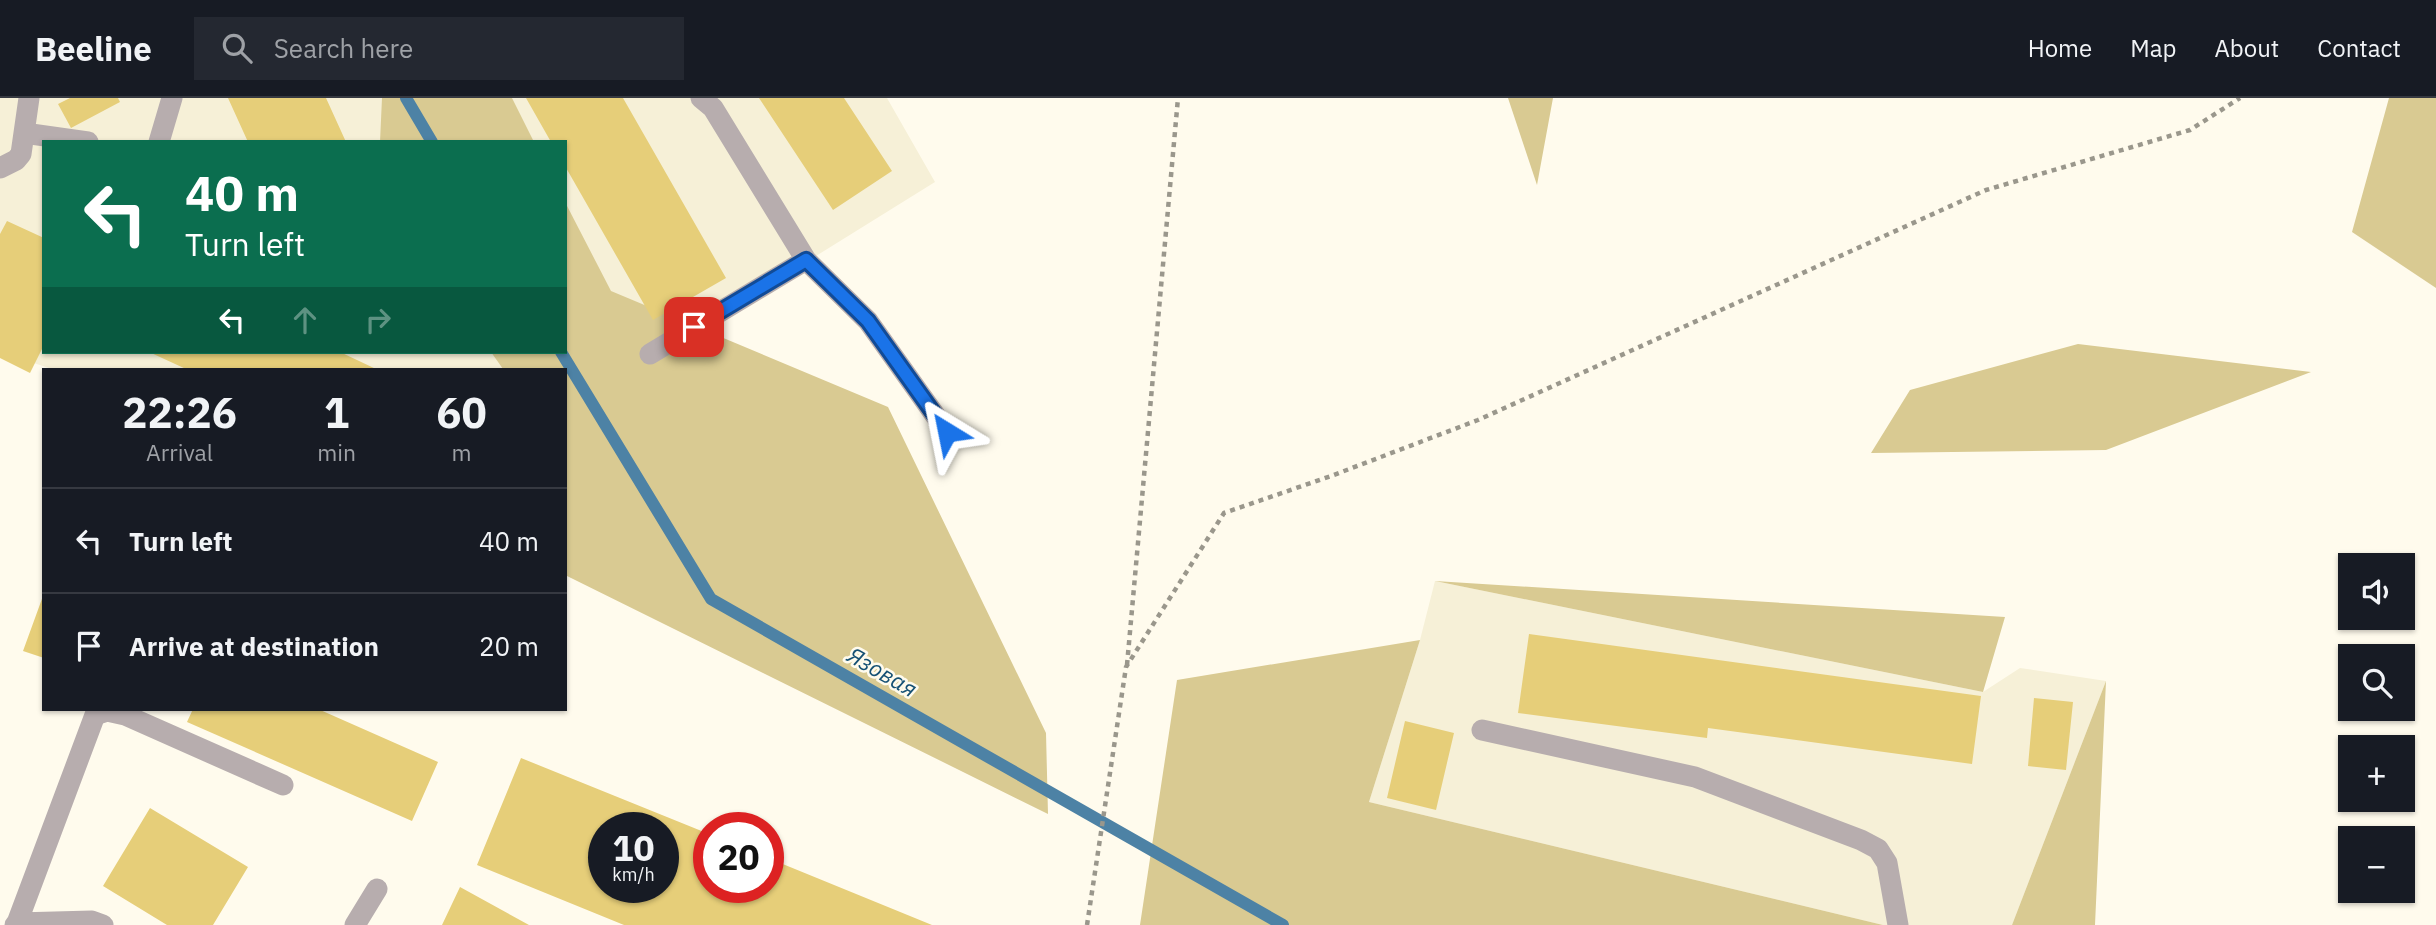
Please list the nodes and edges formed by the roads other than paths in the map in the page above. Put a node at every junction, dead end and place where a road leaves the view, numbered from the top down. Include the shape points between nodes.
1 (29, 98) edge
2 (172, 98) edge
3 (701, 98) edge
4 (24, 133) junction
5 (74, 140) edge
6 (160, 140) edge
7 (0, 169) edge
8 (806, 260) junction
9 (650, 354) dead end
10 (947, 432) dead end
11 (141, 715) edge
12 (1482, 730) dead end
13 (283, 785) dead end
14 (377, 889) dead end
15 (16, 924) edge
16 (103, 925) edge
17 (355, 925) edge
18 (1898, 925) edge

1 - 4 lane
2 - 6 lane
3 - 8 lane via 713,108
4 - 5 lane
4 - 7 lane via 21,154
8 - 9 lane
8 - 10 lane via 868,321
11 - 13 lane
11 - 15 lane via 107,711 95,715
12 - 18 lane via 1695,777 1861,840 1878,849 1887,863
14 - 17 lane
15 - 16 lane via 92,921

